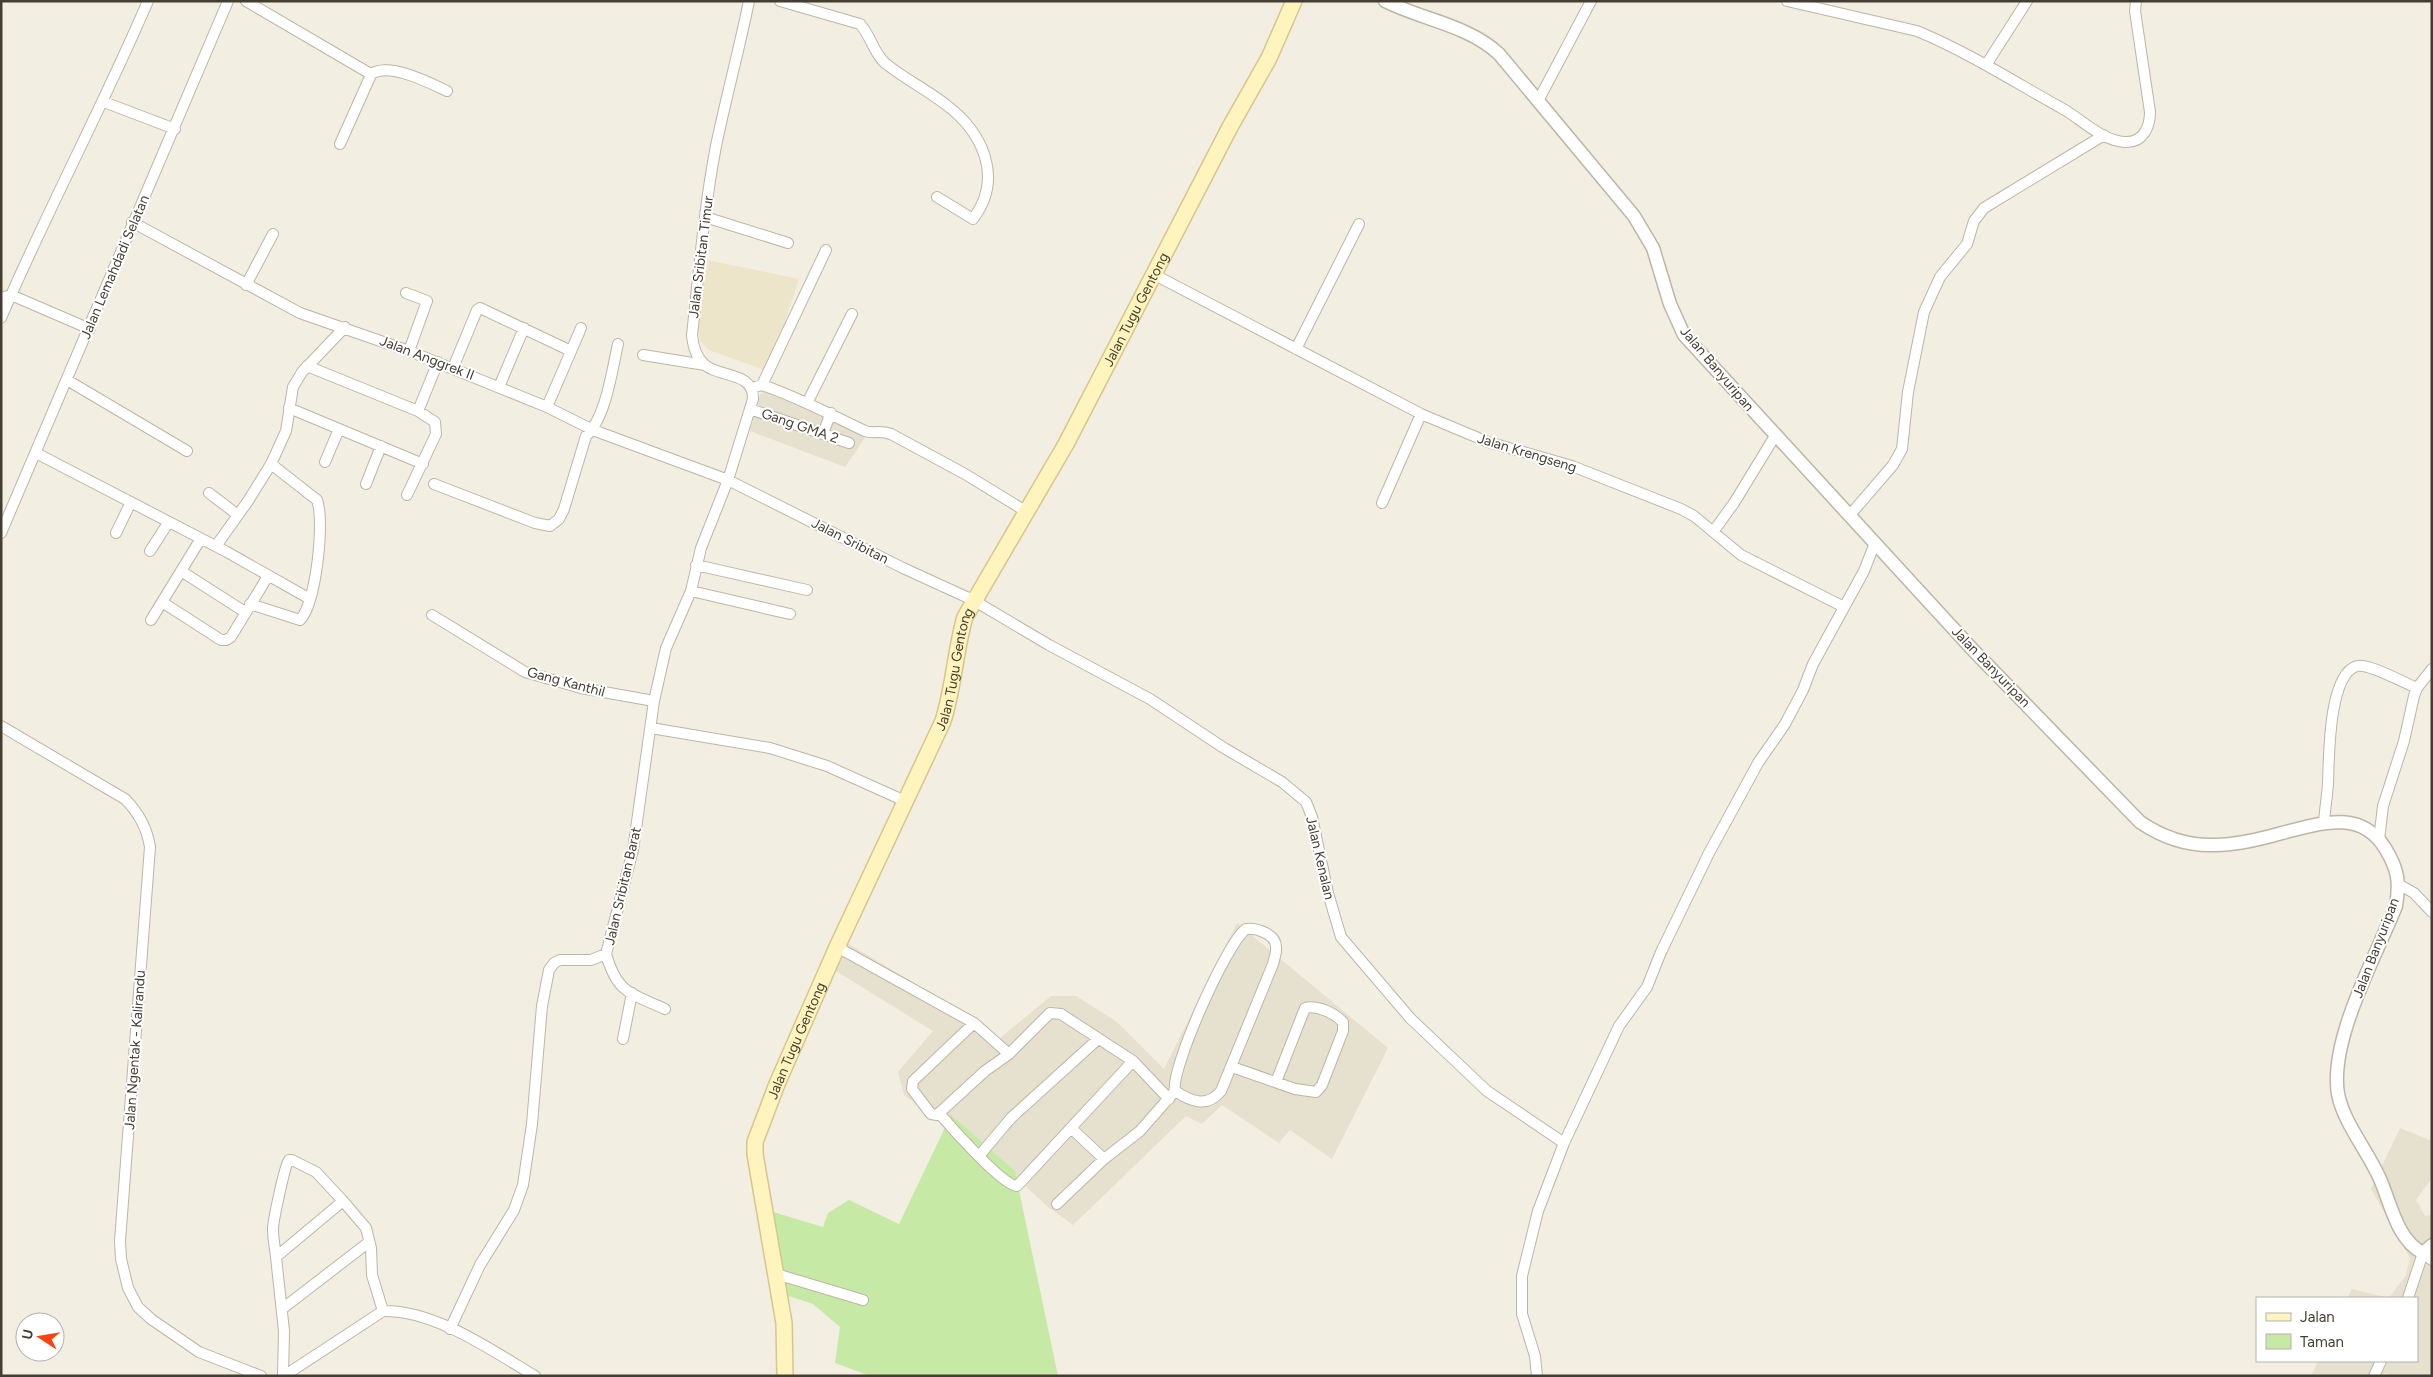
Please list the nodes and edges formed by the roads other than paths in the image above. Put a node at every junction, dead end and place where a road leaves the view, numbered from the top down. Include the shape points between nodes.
1 (148, 1) edge
2 (228, 1) edge
3 (246, 1) edge
4 (748, 1) edge
5 (780, 1) edge
6 (1294, 1) edge
7 (1385, 1) edge
8 (1591, 1) edge
9 (1786, 1) edge
10 (2027, 1) edge
11 (2136, 1) edge
12 (1986, 65) junction
13 (370, 75) junction
14 (446, 91) dead end
15 (1538, 101) junction
16 (104, 102) junction
17 (175, 129) junction
18 (2104, 135) junction
19 (340, 144) dead end
20 (937, 197) dead end
21 (705, 217) junction
22 (132, 222) junction
23 (1359, 224) dead end
24 (273, 234) dead end
25 (788, 242) dead end
26 (826, 250) dead end
27 (1153, 274) junction
28 (246, 285) junction
29 (406, 294) dead end
30 (6, 296) edge
31 (852, 314) dead end
32 (1, 318) edge
33 (345, 327) junction
34 (524, 328) junction
35 (581, 328) dead end
36 (90, 329) junction
37 (618, 344) dead end
38 (1296, 349) junction
39 (409, 350) junction
40 (571, 351) junction
41 (643, 355) dead end
42 (438, 362) junction
43 (705, 365) junction
44 (307, 366) junction
45 (452, 368) junction
46 (67, 380) junction
47 (499, 387) junction
48 (757, 387) junction
49 (807, 403) junction
50 (547, 407) junction
51 (289, 408) junction
52 (750, 409) junction
53 (418, 411) junction
54 (831, 413) junction
55 (1421, 414) junction
56 (338, 429) junction
57 (593, 430) junction
58 (823, 434) junction
59 (1775, 436) junction
60 (849, 443) dead end
61 (381, 446) junction
62 (187, 451) dead end
63 (36, 452) junction
64 (325, 462) dead end
65 (270, 464) junction
66 (423, 464) junction
67 (728, 480) junction
68 (366, 484) dead end
69 (434, 484) dead end
70 (209, 493) dead end
71 (407, 495) dead end
72 (131, 502) junction
73 (1382, 503) dead end
74 (1027, 512) junction
75 (238, 515) junction
76 (1850, 515) junction
77 (168, 522) junction
78 (1713, 532) junction
79 (1, 533) edge
80 (116, 533) dead end
81 (200, 540) junction
82 (1875, 543) junction
83 (216, 546) junction
84 (150, 552) dead end
85 (696, 565) junction
86 (181, 571) junction
87 (268, 576) junction
88 (807, 590) dead end
89 (691, 591) junction
90 (310, 599) junction
91 (973, 600) junction
92 (162, 602) junction
93 (1844, 607) junction
94 (248, 608) junction
95 (790, 614) dead end
96 (432, 615) dead end
97 (151, 620) dead end
98 (2432, 668) edge
99 (2417, 688) junction
100 (654, 701) junction
101 (1, 726) edge
102 (651, 728) junction
103 (905, 801) junction
104 (2324, 822) junction
105 (2379, 840) junction
106 (2400, 885) junction
107 (2432, 912) edge
108 (838, 947) junction
109 (606, 954) junction
110 (632, 993) junction
111 (665, 1009) dead end
112 (974, 1022) junction
113 (623, 1040) dead end
114 (1097, 1040) junction
115 (1009, 1054) junction
116 (1133, 1061) junction
117 (1232, 1067) junction
118 (1276, 1082) junction
119 (1172, 1095) junction
120 (939, 1113) junction
121 (1071, 1128) junction
122 (1564, 1143) junction
123 (979, 1156) junction
124 (1104, 1160) junction
125 (343, 1201) junction
126 (1057, 1204) dead end
127 (369, 1242) junction
128 (2429, 1253) edge
129 (276, 1257) junction
130 (776, 1274) junction
131 (2408, 1297) edge
132 (863, 1300) dead end
133 (282, 1309) junction
134 (383, 1311) junction
135 (450, 1329) junction
136 (2381, 1362) edge
137 (261, 1376) edge
138 (284, 1376) edge
139 (535, 1376) edge
140 (785, 1376) edge
141 (1537, 1376) edge
142 (2374, 1376) edge

1 - 16 street
2 - 17 street, Jalan Lemahdadi Selatan
3 - 13 street
4 - 21 street, Jalan Sribitan Timur via 716,147
5 - 20 street via 860,24 879,57 946,104 976,135 984,148 988,169 986,193 978,213 973,219
6 - 27 main road, Jalan Tugu Gentong via 1269,58
7 - 15 street, Jalan Banyuripan via 1485,41
8 - 15 street
9 - 12 street via 1917,32
10 - 12 street
11 - 18 street via 2150,124 2146,132 2134,141 2118,141
12 - 18 street
13 - 14 street via 382,69 421,78
13 - 19 street
15 - 59 street, Jalan Banyuripan via 1634,216 1653,248 1670,304 1684,335
16 - 17 street
16 - 30 street
17 - 22 street, Jalan Lemahdadi Selatan
18 - 76 street via 1984,208 1974,221 1967,244 1940,277 1924,312 1908,392 1902,449 1893,465
21 - 25 street
21 - 43 street, Jalan Sribitan Timur via 692,335 693,348
22 - 28 street, Jalan Anggrek II
22 - 36 street, Jalan Lemahdadi Selatan
23 - 38 street
24 - 28 street
26 - 48 street
27 - 38 street, Jalan Krengseng
27 - 74 main road, Jalan Tugu Gentong via 1066,444
28 - 33 street, Jalan Anggrek II via 300,313
29 - 39 street via 427,302
30 - 32 street
30 - 36 street
31 - 49 street
33 - 39 street, Jalan Anggrek II
33 - 44 street
34 - 40 street
34 - 45 street via 480,308
34 - 47 street
35 - 40 street
36 - 46 street, Jalan Lemahdadi Selatan
37 - 57 street via 602,408
38 - 55 street, Jalan Krengseng
39 - 42 street, Jalan Anggrek II
40 - 50 street
41 - 43 street
42 - 45 street, Jalan Anggrek II
42 - 53 street
43 - 48 street
44 - 51 street via 294,388
44 - 53 street
45 - 47 street, Jalan Anggrek II
46 - 62 street
46 - 63 street, Jalan Lemahdadi Selatan
47 - 50 street, Jalan Anggrek II
48 - 49 street
48 - 52 street
49 - 54 street
50 - 57 street, Jalan Anggrek II
51 - 56 street
51 - 65 street via 286,431
52 - 58 street, Gang GMA 2
52 - 67 street
53 - 66 street via 435,422 437,429
54 - 58 street
54 - 74 street via 868,432 880,430 891,434 966,474
55 - 73 street
55 - 78 street, Jalan Krengseng via 1488,442 1572,466 1680,509
56 - 61 street
56 - 64 street
57 - 67 street, Jalan Anggrek II
57 - 69 street via 586,436 564,509 550,526
58 - 60 street, Gang GMA 2
59 - 76 street, Jalan Banyuripan
59 - 78 street
61 - 66 street
61 - 68 street
63 - 72 street
63 - 79 street, Jalan Lemahdadi Selatan
65 - 75 street
65 - 90 street via 309,492 319,504 319,543
66 - 71 street
67 - 85 street, Jalan Sribitan Barat via 710,520
67 - 91 street, Jalan Sribitan
70 - 75 street
72 - 77 street
72 - 80 street
74 - 91 main road, Jalan Tugu Gentong
75 - 83 street
76 - 82 street, Jalan Banyuripan
77 - 81 street
77 - 84 street
78 - 93 street, Jalan Krengseng via 1740,555
81 - 83 street
81 - 86 street
82 - 93 street
82 - 104 street, Jalan Banyuripan via 2048,729 2140,822 2153,831 2174,840 2215,845 2275,835
83 - 87 street
85 - 88 street
85 - 89 street, Jalan Sribitan Barat
86 - 92 street
86 - 94 street
87 - 90 street
87 - 94 street
89 - 95 street
89 - 100 street, Jalan Sribitan Barat via 666,648
90 - 94 street via 300,620
91 - 103 main road, Jalan Tugu Gentong via 960,634 952,693 943,721
91 - 122 street, Jalan Kenalan via 1174,714 1298,793 1312,817 1341,937 1410,1018 1487,1091
92 - 94 street via 221,640 232,637
92 - 97 street
93 - 122 street via 1812,664 1785,724 1758,763 1709,853 1647,987 1619,1026
96 - 100 street, Gang Kanthil via 525,672 581,688
98 - 99 street
99 - 104 street via 2367,667 2354,667 2348,672 2336,697 2331,725
99 - 105 street via 2383,806
100 - 102 street, Jalan Sribitan Barat
101 - 137 street, Jalan Ngentak - Kalirandu via 125,799 147,832 150,847 121,1259 128,1288 138,1307 151,1319 199,1352
102 - 103 street via 770,748 827,766
102 - 109 street, Jalan Sribitan Barat via 633,850
103 - 108 main road, Jalan Tugu Gentong
104 - 105 street, Jalan Banyuripan via 2358,825
105 - 106 street, Jalan Banyuripan via 2393,861
106 - 107 street via 2414,893
106 - 128 street, Jalan Banyuripan via 2396,906 2346,1026 2337,1076 2338,1095 2380,1178 2399,1226 2412,1248
108 - 112 street
108 - 130 main road, Jalan Tugu Gentong via 755,1142
109 - 110 street via 612,974 620,986
109 - 135 street, Jalan Sribitan Barat via 591,960 560,960 549,970 542,1006 532,1124 523,1185 514,1210 480,1265
110 - 111 street
110 - 113 street
112 - 115 street
112 - 120 street via 911,1086 931,1114
114 - 115 street via 1061,1014 1053,1012
114 - 116 street
114 - 123 street via 1011,1118
115 - 120 street
116 - 119 street
116 - 121 street
117 - 118 street
117 - 119 street via 1222,1091 1212,1101 1206,1103
117 - 119 street via 1276,953 1273,938 1252,928 1244,930 1236,940 1208,991 1179,1062
118 - 118 street via 1305,1008 1322,1010 1343,1022 1343,1031 1319,1090 1304,1092
119 - 124 street via 1140,1131
120 - 123 street
121 - 123 street via 1017,1186 1009,1184
121 - 124 street
122 - 141 street via 1538,1211 1522,1276 1522,1314 1535,1356
124 - 126 street
125 - 127 street via 366,1228
125 - 129 street
125 - 129 street via 316,1172 289,1160 285,1165 273,1229
127 - 133 street
127 - 134 street via 372,1275
128 - 131 street
129 - 133 street
130 - 132 street
130 - 140 main road, Jalan Tugu Gentong via 784,1323
133 - 138 street
134 - 135 street via 410,1313
134 - 138 street
135 - 139 street
136 - 142 street

